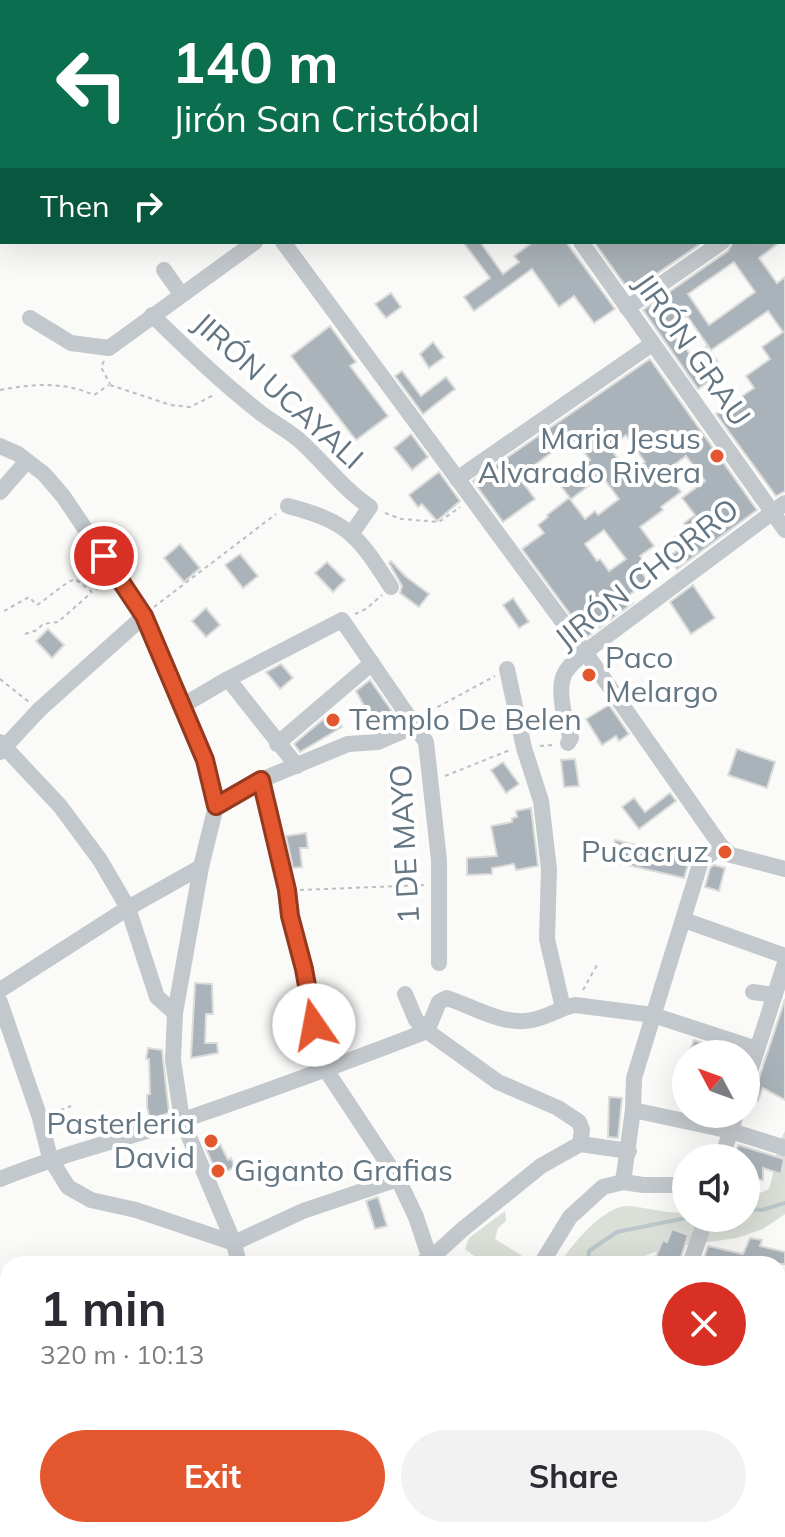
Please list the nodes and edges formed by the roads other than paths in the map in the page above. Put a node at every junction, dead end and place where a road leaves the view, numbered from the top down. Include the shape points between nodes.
1 (252, 244) edge
2 (284, 244) edge
3 (582, 244) edge
4 (719, 244) edge
5 (164, 270) dead end
6 (181, 294) junction
7 (627, 308) junction
8 (152, 315) junction
9 (30, 318) dead end
10 (652, 344) junction
11 (0, 446) edge
12 (27, 461) junction
13 (457, 479) junction
14 (0, 492) edge
15 (288, 506) road end
16 (779, 508) edge
17 (785, 530) edge
18 (352, 533) junction
19 (391, 587) road end
20 (144, 616) junction
21 (585, 652) junction
22 (372, 663) junction
23 (507, 669) road end
24 (228, 679) junction
25 (182, 706) junction
26 (415, 726) junction
27 (568, 743) road end
28 (277, 744) junction
29 (2, 747) edge
30 (297, 766) junction
31 (261, 780) junction
32 (216, 806) junction
33 (721, 846) junction
34 (201, 867) junction
35 (785, 869) edge
36 (128, 908) junction
37 (684, 920) junction
38 (785, 956) edge
39 (439, 963) dead end
40 (785, 963) edge
41 (0, 990) edge
42 (753, 992) dead end
43 (405, 994) dead end
44 (775, 995) junction
45 (0, 1002) edge
46 (569, 1006) junction
47 (175, 1013) junction
48 (653, 1015) junction
49 (427, 1031) junction
50 (729, 1040) edge
51 (760, 1040) edge
52 (326, 1070) junction
53 (633, 1110) junction
54 (182, 1120) junction
55 (732, 1128) edge
56 (731, 1131) junction
57 (580, 1144) junction
58 (727, 1144) edge
59 (785, 1148) edge
60 (629, 1151) junction
61 (50, 1158) junction
62 (0, 1179) edge
63 (398, 1179) junction
64 (623, 1182) junction
65 (672, 1185) edge
66 (702, 1232) edge
67 (234, 1243) junction
68 (237, 1256) edge
69 (423, 1256) edge
70 (432, 1256) edge
71 (546, 1256) edge
72 (693, 1256) edge

1 - 6 street, JIRÓN UCAYALI
2 - 13 street
3 - 7 street, JIRÓN GRAU
4 - 7 street
5 - 6 street
6 - 8 street, JIRÓN UCAYALI
7 - 10 street, JIRÓN GRAU
8 - 9 street, JIRÓN UCAYALI via 109,348 71,343
8 - 18 street, JIRÓN UCAYALI via 370,507
10 - 13 street
10 - 16 street, JIRÓN GRAU
11 - 12 street
12 - 14 street
12 - 20 street via 63,496
13 - 21 street
15 - 18 street via 316,513
16 - 17 street, JIRÓN GRAU
16 - 21 street, JIRÓN CHORRO
18 - 19 street
20 - 25 street
20 - 29 street
21 - 27 street, JIRÓN CHORRO via 563,677
21 - 33 street
22 - 24 street, 1 DE MAYO via 342,620
22 - 26 street, 1 DE MAYO
22 - 28 street
23 - 46 street via 541,801 549,869 547,939
24 - 25 street
24 - 28 street
25 - 32 street via 205,760
26 - 30 street via 378,742 348,744
26 - 39 street, 1 DE MAYO via 426,742 438,839
28 - 30 street
29 - 36 street via 60,806
30 - 31 street
31 - 32 street
31 - 52 street
32 - 34 street
33 - 35 street via 731,855
33 - 37 street via 701,861
34 - 36 street
34 - 47 street
36 - 41 street
36 - 47 street via 157,997
37 - 38 street
37 - 48 street
40 - 44 street
42 - 44 street
43 - 49 street
44 - 51 street
45 - 61 street
46 - 48 street
46 - 49 street via 514,1022 447,998 439,1002
47 - 54 street via 173,1060
48 - 50 street
48 - 53 street via 634,1078
49 - 52 street
49 - 57 street via 498,1082 579,1122
52 - 54 street
52 - 63 street
53 - 56 street
53 - 60 street
54 - 61 street
54 - 67 street
55 - 56 street
56 - 58 street
56 - 59 street
57 - 60 street
57 - 70 street via 541,1166
60 - 64 street
61 - 62 street
61 - 67 street via 68,1187 91,1200
63 - 67 street via 303,1211
63 - 69 street
64 - 65 street
64 - 71 street via 603,1187 579,1207
66 - 72 street
67 - 68 street

